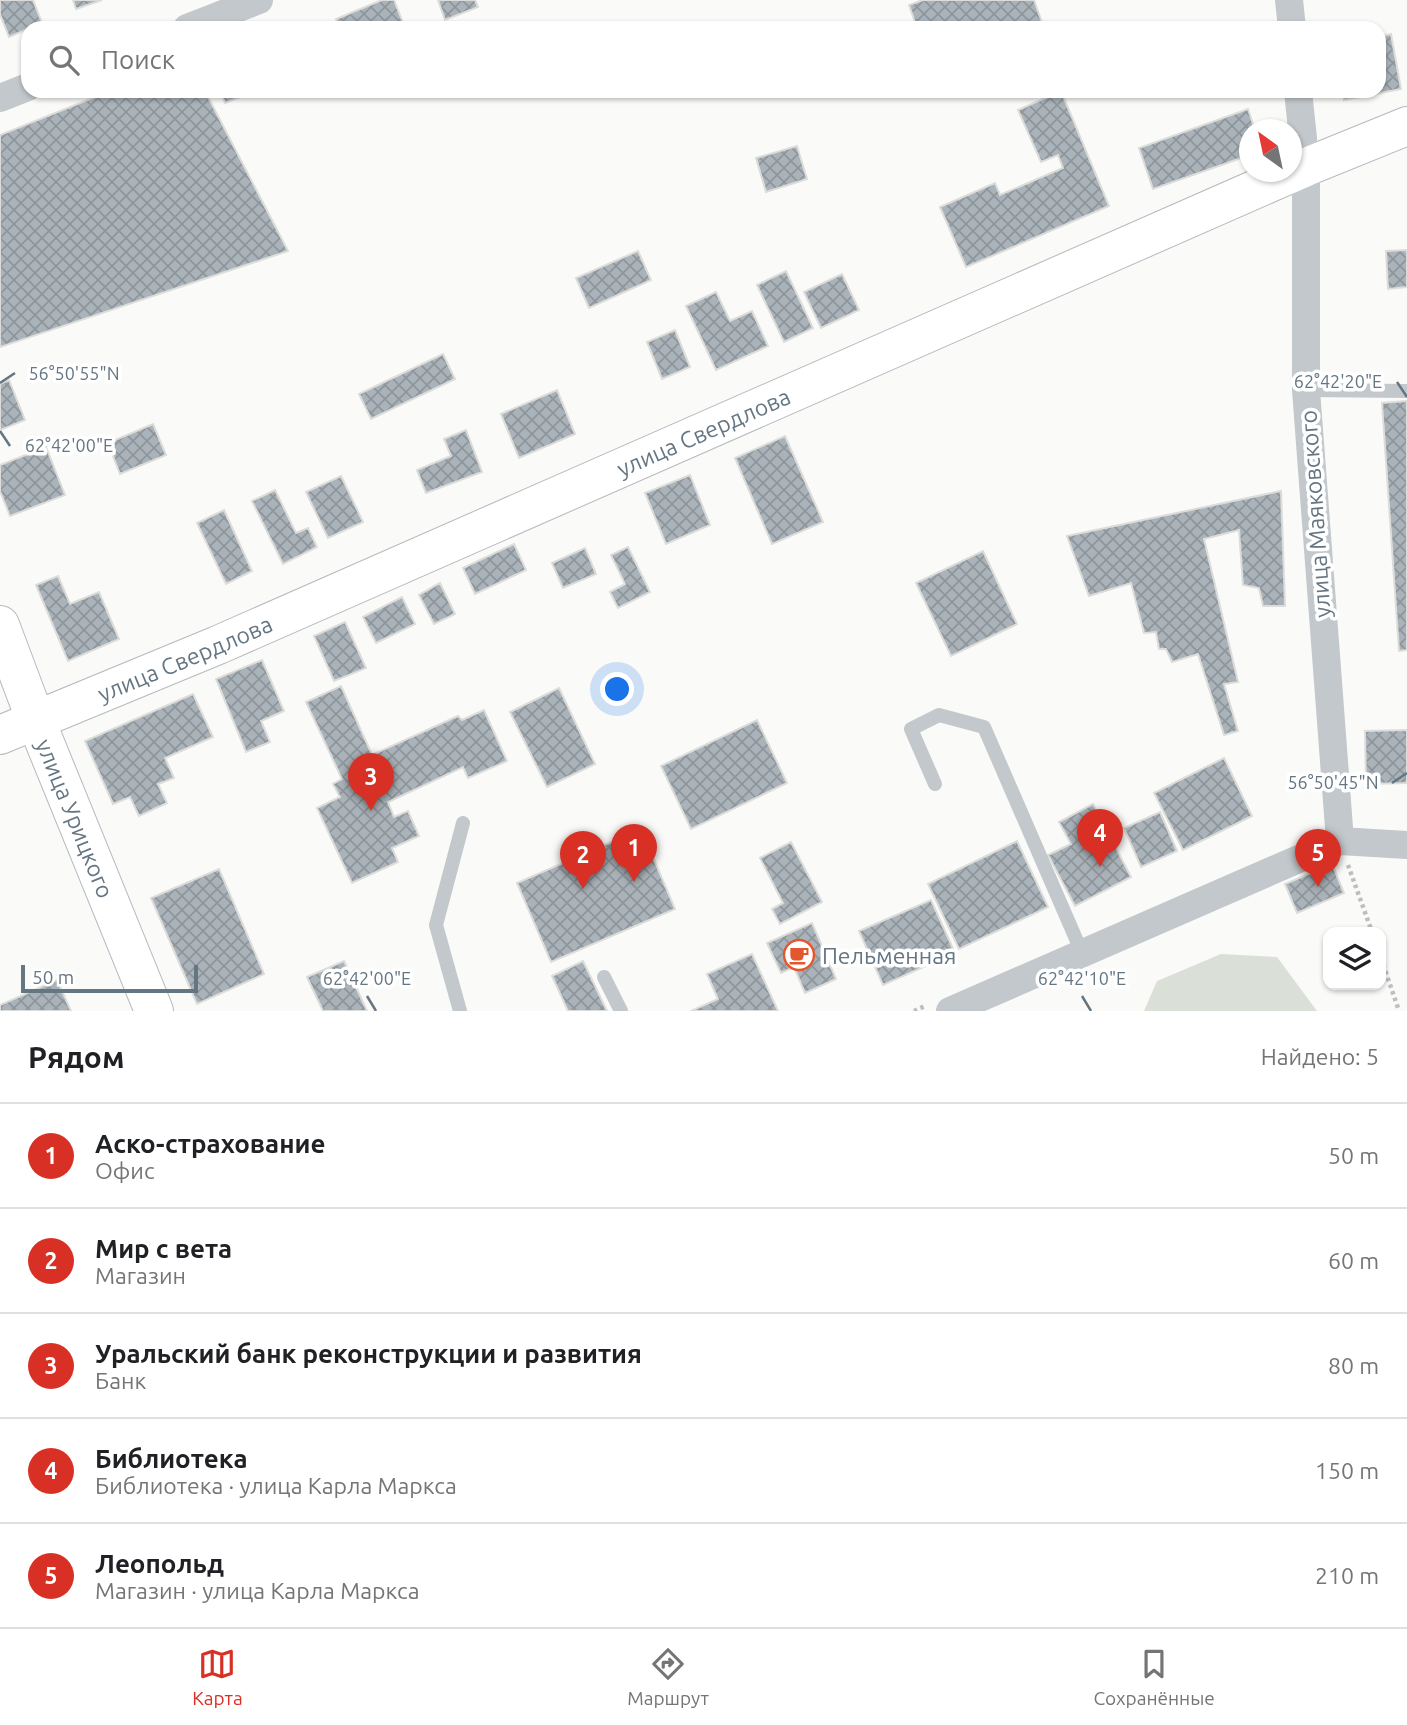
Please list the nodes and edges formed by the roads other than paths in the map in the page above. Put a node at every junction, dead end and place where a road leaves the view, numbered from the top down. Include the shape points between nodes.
1 (259, 0) edge
2 (1289, 0) edge
3 (205, 21) edge
4 (1291, 21) edge
5 (21, 90) edge
6 (0, 98) edge
7 (1299, 98) edge
8 (1407, 126) edge
9 (1306, 167) junction
10 (1306, 390) junction
11 (1407, 391) edge
12 (0, 625) edge
13 (36, 721) junction
14 (0, 735) edge
15 (935, 784) dead end
16 (463, 823) dead end
17 (1340, 841) junction
18 (1407, 845) edge
19 (1083, 956) junction
20 (604, 977) dead end
21 (154, 1011) edge
22 (460, 1011) edge
23 (621, 1011) edge
24 (950, 1011) edge

1 - 3 street
2 - 4 street
5 - 6 street
7 - 9 street, улица Маяковского
8 - 9 main road, улица Свердлова
9 - 10 street, улица Маяковского
9 - 13 main road, улица Свердлова via 219,645
10 - 11 lane
10 - 17 street, улица Маяковского
12 - 13 main road, улица Урицкого
13 - 14 main road, улица Свердлова
13 - 21 main road, улица Урицкого
15 - 19 lane via 911,729 939,715 984,727
16 - 22 lane via 436,925
17 - 18 street
17 - 19 street
19 - 24 street
20 - 23 lane

